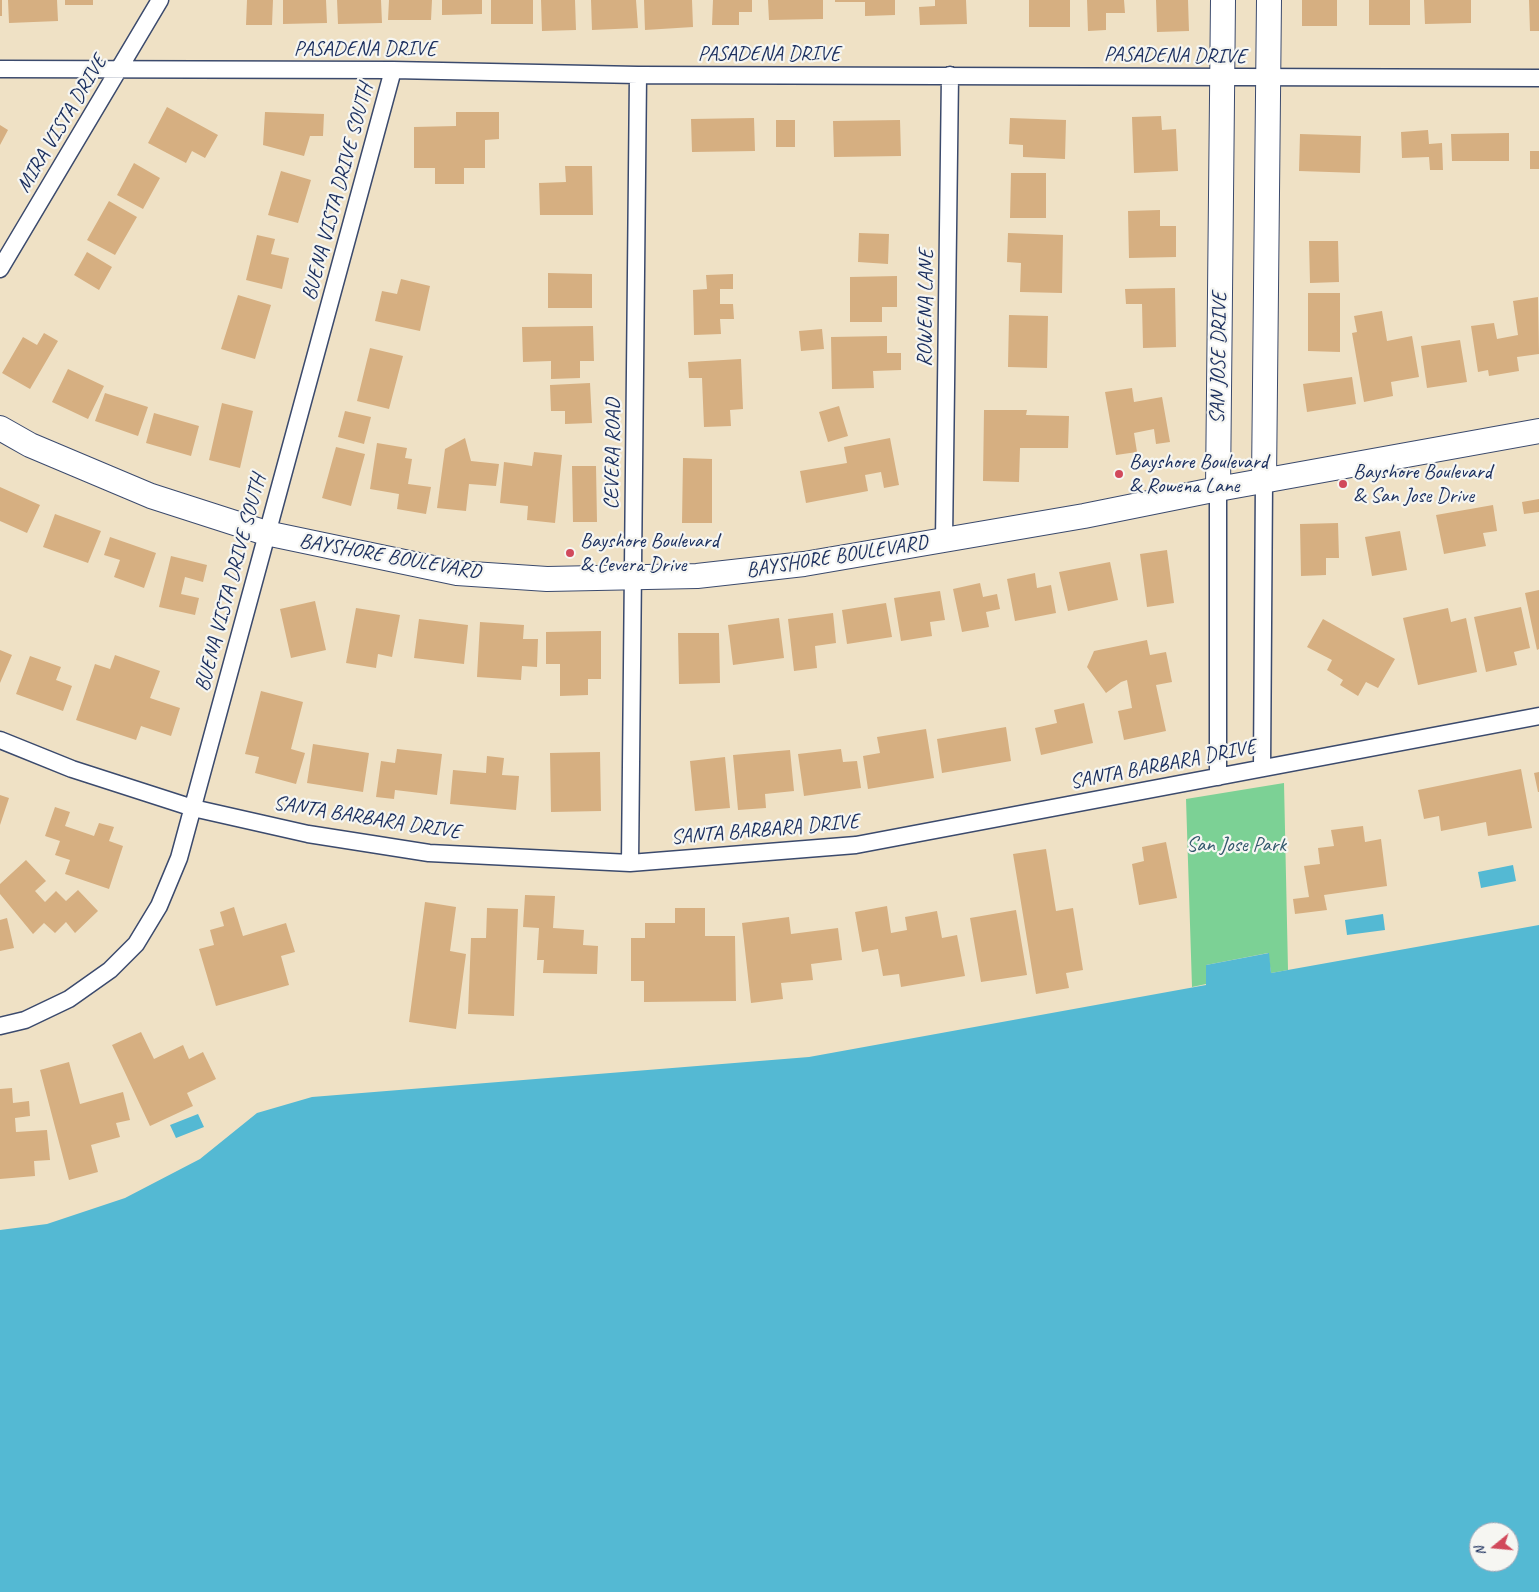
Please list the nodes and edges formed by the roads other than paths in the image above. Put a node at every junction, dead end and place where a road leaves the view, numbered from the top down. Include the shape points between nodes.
1 (160, 0) edge
2 (1222, 0) edge
3 (1269, 0) edge
4 (0, 69) edge
5 (119, 70) junction
6 (393, 70) junction
7 (638, 75) junction
8 (950, 75) junction
9 (1222, 78) junction
10 (1268, 78) junction
11 (1539, 78) edge
12 (0, 269) edge
13 (0, 428) edge
14 (1539, 431) edge
15 (1264, 481) junction
16 (1218, 489) junction
17 (266, 533) junction
18 (944, 540) junction
19 (634, 578) junction
20 (1539, 716) edge
21 (0, 740) edge
22 (1262, 768) junction
23 (1218, 777) junction
24 (192, 808) junction
25 (630, 863) junction
26 (0, 1026) edge

1 - 5 street, MIRA VISTA DRIVE
2 - 9 main road, SAN JOSE DRIVE
3 - 10 main road
4 - 5 street, PASADENA DRIVE
5 - 6 street, PASADENA DRIVE
5 - 12 street, MIRA VISTA DRIVE
6 - 7 street, PASADENA DRIVE
6 - 17 street, BUENA VISTA DRIVE SOUTH
7 - 8 street, PASADENA DRIVE
7 - 19 street, CEVERA ROAD
8 - 9 street, PASADENA DRIVE
8 - 18 street, ROWENA LANE
9 - 10 street, PASADENA DRIVE
9 - 16 main road, SAN JOSE DRIVE
10 - 11 street, PASADENA DRIVE
10 - 15 main road
13 - 17 main road, BAYSHORE BOULEVARD via 30,445 151,496
14 - 15 main road, BAYSHORE BOULEVARD
15 - 16 main road, BAYSHORE BOULEVARD
15 - 22 street
16 - 18 main road, BAYSHORE BOULEVARD
16 - 23 street, SAN JOSE DRIVE
17 - 19 main road, BAYSHORE BOULEVARD via 457,573 547,579
17 - 24 street, BUENA VISTA DRIVE SOUTH
18 - 19 main road, BAYSHORE BOULEVARD via 754,571
19 - 25 street, CEVERA ROAD
20 - 22 street, SANTA BARBARA DRIVE
21 - 24 street, SANTA BARBARA DRIVE via 72,769
22 - 23 street, SANTA BARBARA DRIVE
23 - 25 street, SANTA BARBARA DRIVE via 856,845
24 - 25 street, SANTA BARBARA DRIVE via 308,834 429,853
24 - 26 street, BUENA VISTA DRIVE SOUTH via 179,858 159,906 136,944 110,970 69,999 25,1020

